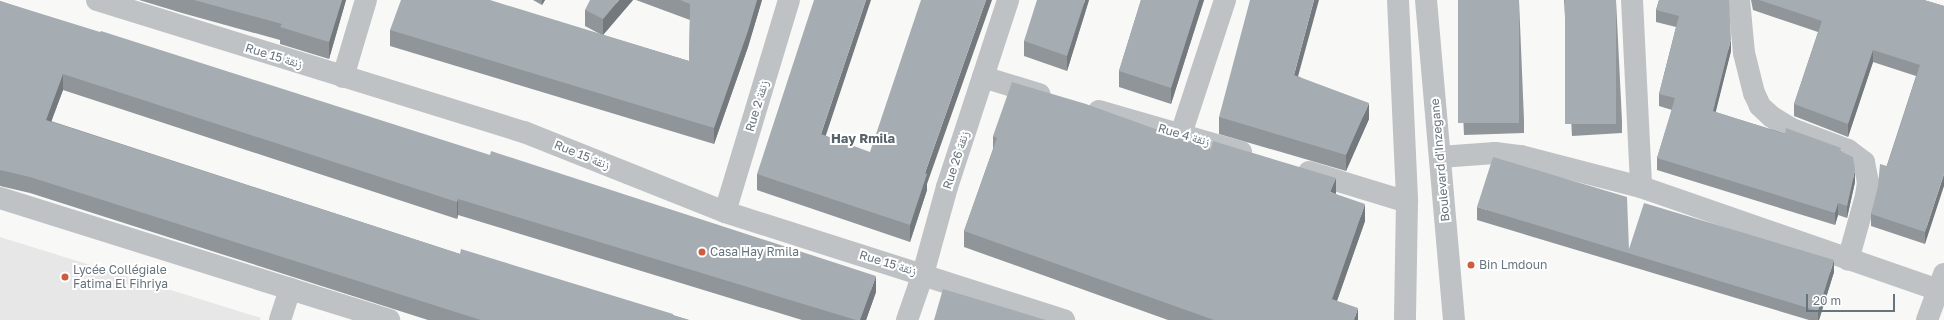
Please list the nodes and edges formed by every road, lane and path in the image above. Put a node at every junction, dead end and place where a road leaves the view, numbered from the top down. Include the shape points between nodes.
1 (97, 0) edge
2 (366, 0) edge
3 (789, 0) edge
4 (1008, 0) edge
5 (1225, 0) edge
6 (1398, 0) edge
7 (1426, 0) edge
8 (1632, 0) edge
9 (1739, 0) edge
10 (343, 77) junction
11 (983, 78) junction
12 (1059, 99) edge
13 (1082, 106) edge
14 (1181, 134) junction
15 (1256, 157) edge
16 (1440, 157) junction
17 (1286, 166) edge
18 (1641, 187) junction
19 (0, 198) edge
20 (1407, 202) junction
21 (725, 212) junction
22 (1848, 260) junction
23 (923, 274) junction
24 (1941, 282) edge
25 (290, 289) junction
26 (280, 320) edge
27 (389, 320) edge
28 (907, 320) edge
29 (1064, 320) edge
30 (1405, 320) edge
31 (1454, 320) edge
32 (1927, 320) edge

1 - 10 street, Rue 15 زنقة
2 - 10 street
3 - 21 street, Rue 2 زنقة
4 - 11 street, Rue 26 زنقة
5 - 14 street
6 - 20 street
7 - 16 street, Boulevard d'Inzegane
8 - 18 street
9 - 22 street via 1744,53 1760,106 1772,117 1792,128 1848,150 1864,162 1868,182 1866,196
10 - 21 street, Rue 15 زنقة via 524,132
11 - 12 street
11 - 23 street, Rue 26 زنقة via 947,188
13 - 14 street, Rue 4 زنقة
14 - 15 street, Rue 4 زنقة
16 - 18 street via 1495,153 1521,156
16 - 31 street, Boulevard d'Inzegane
17 - 20 street
18 - 22 street
19 - 25 street
20 - 30 street
21 - 23 street, Rue 15 زنقة
22 - 24 street
23 - 28 street, Rue 26 زنقة
23 - 29 street, Rue 15 زنقة
24 - 32 street
25 - 26 street
25 - 27 street

